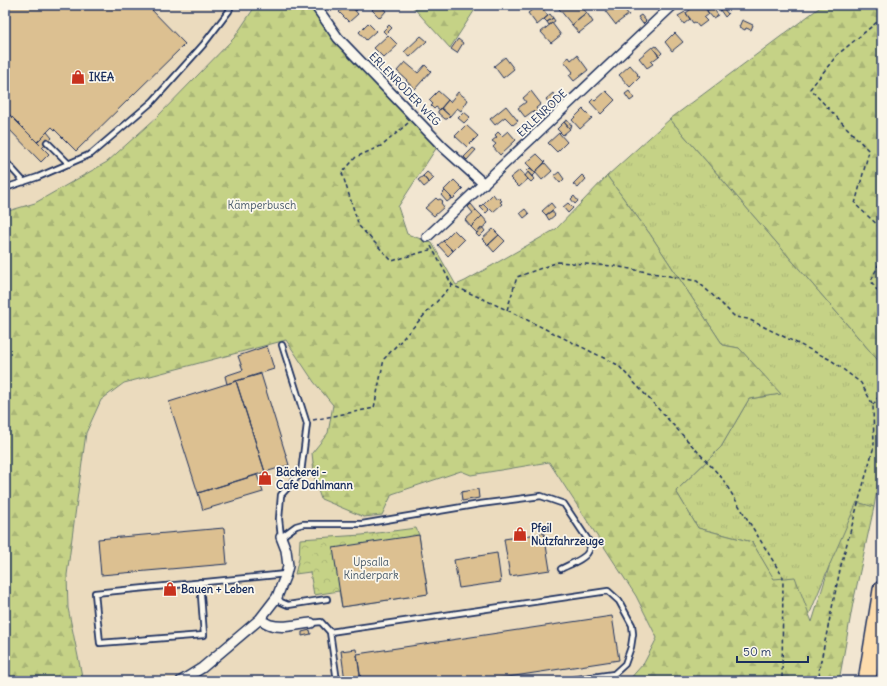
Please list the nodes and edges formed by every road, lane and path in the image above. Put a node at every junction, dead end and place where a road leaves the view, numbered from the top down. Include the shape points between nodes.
1 (231, 5) edge
2 (315, 5) edge
3 (673, 5) edge
4 (882, 18) edge
5 (415, 117) junction
6 (47, 142) dead end
7 (5, 161) edge
8 (69, 164) junction
9 (24, 182) junction
10 (484, 184) junction
11 (5, 188) edge
12 (882, 229) edge
13 (426, 237) joint
14 (433, 249) junction
15 (882, 257) edge
16 (452, 285) junction
17 (882, 298) edge
18 (507, 310) junction
19 (282, 345) dead end
20 (882, 392) edge
21 (873, 405) junction
22 (306, 422) junction
23 (281, 537) junction
24 (561, 568) dead end
25 (286, 574) junction
26 (200, 582) junction
27 (882, 590) edge
28 (276, 596) junction
29 (327, 599) dead end
30 (260, 619) junction
31 (311, 623) joint
32 (330, 632) junction
33 (181, 681) edge
34 (336, 681) edge
35 (564, 681) edge
36 (782, 681) edge
37 (820, 681) edge
38 (867, 681) edge

1 - 8 lane via 203,45 153,101 91,154
2 - 5 street, ERLENRODER WEG via 338,38
3 - 10 street, ERLENRODE
4 - 12 path via 837,55 810,89 869,151 855,204
5 - 10 street, ERLENRODER WEG via 443,147
5 - 14 path via 383,145 356,157 342,173 359,226 392,261
6 - 8 lane
7 - 9 lane
8 - 9 lane
9 - 11 lane
10 - 13 street, ERLENRODE
13 - 14 path
14 - 16 path
15 - 17 path via 871,281
16 - 18 path
16 - 22 path via 384,360 374,408
18 - 21 path via 517,277 558,262 614,266 697,281 735,317 748,319 832,360 861,383
18 - 36 path via 618,365 722,478 784,577
19 - 22 lane
20 - 21 path
21 - 37 path via 874,446 841,565 818,670
22 - 23 lane via 301,474 281,495
23 - 24 lane via 303,524 362,524 541,496 564,504 590,543 586,556
23 - 25 street via 286,550
25 - 26 lane
25 - 28 street
26 - 26 lane via 204,635 100,644 95,593
27 - 38 highway
28 - 29 lane via 288,605
28 - 30 street
30 - 31 street via 282,627
30 - 33 street via 202,668
31 - 32 lane via 321,622
32 - 34 lane
32 - 35 lane via 608,591 619,601 632,625 631,647 625,664 614,674

